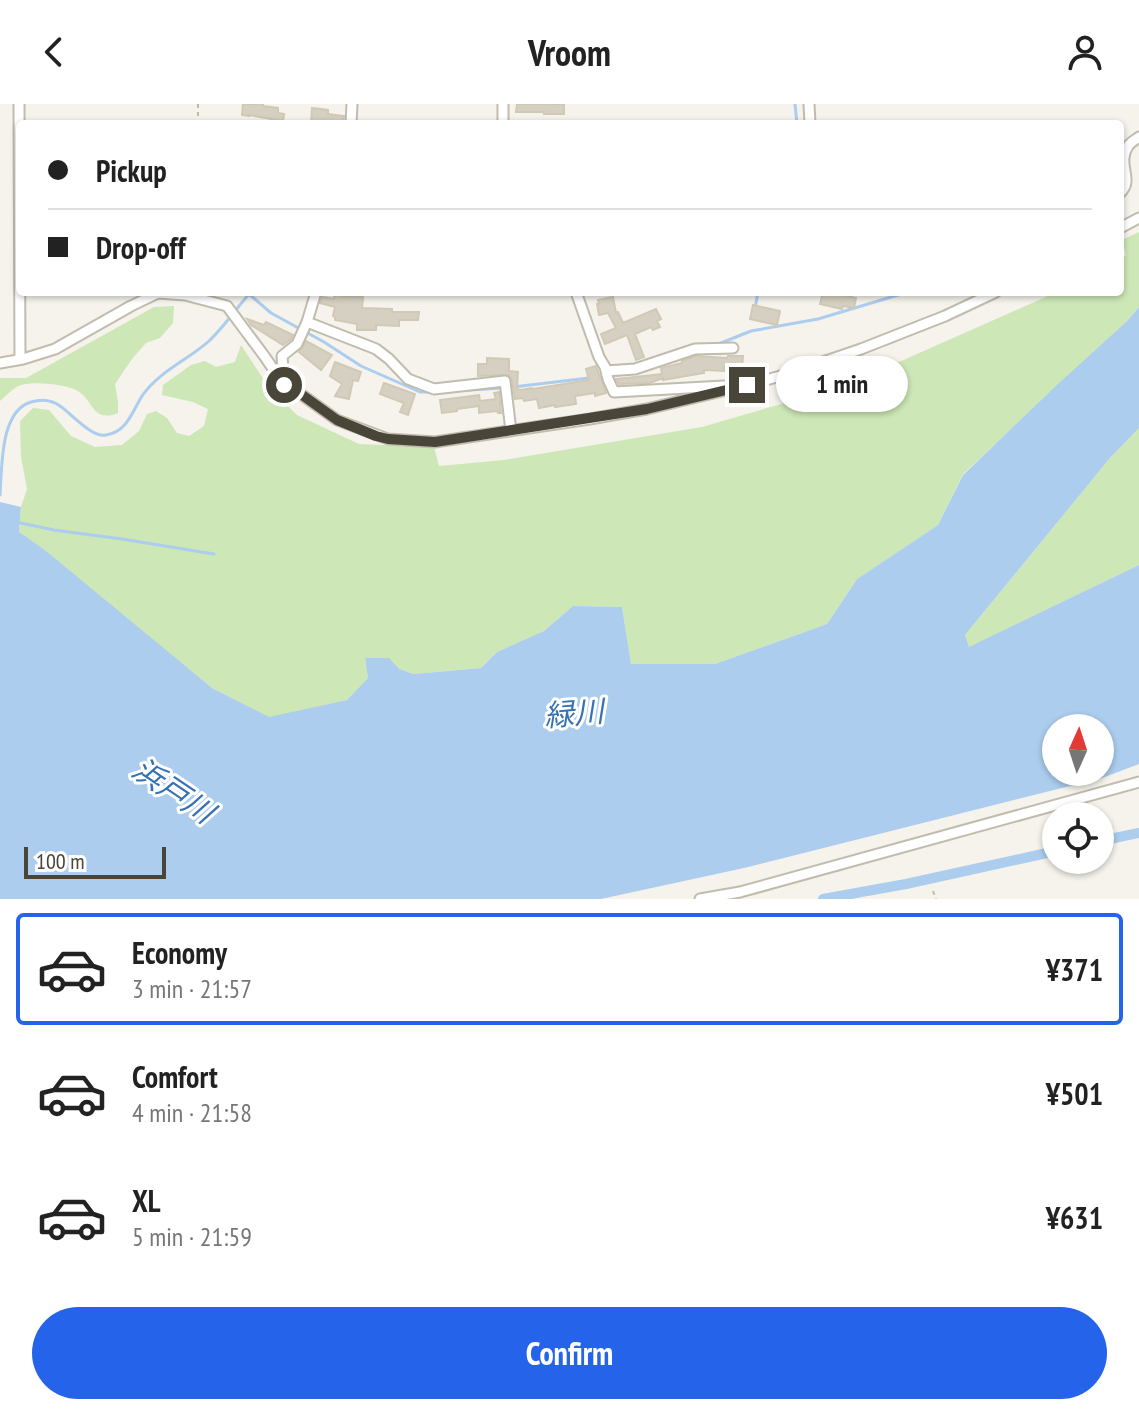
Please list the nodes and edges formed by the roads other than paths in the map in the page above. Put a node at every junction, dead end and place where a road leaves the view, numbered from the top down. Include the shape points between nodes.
1 (1139, 137) edge
2 (1124, 158) edge
3 (20, 296) edge
4 (152, 296) edge
5 (189, 296) edge
6 (315, 296) edge
7 (577, 296) edge
8 (988, 296) edge
9 (307, 322) junction
10 (733, 348) dead end
11 (20, 359) junction
12 (0, 363) edge
13 (606, 371) junction
14 (284, 385) junction
15 (747, 385) junction
16 (511, 431) junction
17 (1139, 782) edge
18 (700, 899) edge

1 - 2 street
3 - 11 street
4 - 11 street via 55,349
5 - 14 street via 227,306
6 - 9 street
7 - 13 street
8 - 15 street via 861,349
9 - 14 street via 297,344 282,356
9 - 16 street via 376,349 408,379 434,389 505,381
10 - 13 street via 695,349 635,369
11 - 12 street
13 - 15 street via 614,392
14 - 16 street via 337,420 388,439 435,442
15 - 16 street via 647,409
17 - 18 street

